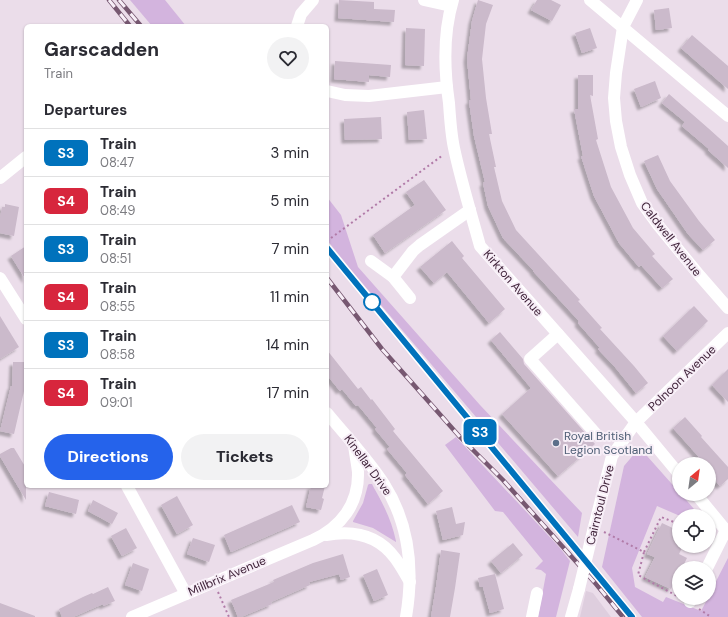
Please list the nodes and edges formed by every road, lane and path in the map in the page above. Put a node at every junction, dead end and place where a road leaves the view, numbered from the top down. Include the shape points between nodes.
1 (313, 0) edge
2 (424, 0) edge
3 (590, 0) edge
4 (637, 0) edge
5 (452, 3) edge
6 (298, 24) edge
7 (623, 27) junction
8 (447, 87) junction
9 (329, 91) edge
10 (728, 116) edge
11 (454, 147) junction
12 (24, 159) edge
13 (0, 178) edge
14 (470, 210) junction
15 (329, 239) edge
16 (371, 261) dead end
17 (393, 277) junction
18 (0, 278) edge
19 (410, 298) dead end
20 (728, 308) edge
21 (24, 316) edge
22 (728, 333) edge
23 (558, 334) junction
24 (329, 415) edge
25 (636, 422) junction
26 (596, 434) dead end
27 (354, 445) junction
28 (672, 466) edge
29 (128, 488) edge
30 (702, 501) edge
31 (672, 521) edge
32 (593, 529) junction
33 (727, 532) edge
34 (322, 536) junction
35 (644, 552) junction
36 (711, 561) edge
37 (214, 582) junction
38 (410, 583) junction
39 (672, 592) edge
40 (537, 593) dead end
41 (186, 594) junction
42 (132, 617) edge
43 (229, 617) edge
44 (406, 617) edge
45 (532, 617) edge
46 (571, 617) edge

1 - 6 street via 301,14
2 - 5 street
3 - 7 street
4 - 7 street, Caldwell Avenue
5 - 8 street, Kirkton Avenue via 446,37
7 - 10 street
7 - 20 street, Caldwell Avenue via 614,98 621,147 630,175 642,203
8 - 9 street via 369,96
8 - 11 street, Kirkton Avenue
11 - 14 street, Kirkton Avenue
11 - 15 path
12 - 13 street
14 - 17 street via 413,251
14 - 23 street, Kirkton Avenue via 480,246
16 - 17 street
17 - 19 street
18 - 21 street
22 - 25 street, Polnoon Avenue
23 - 25 street, Kirkton Avenue
23 - 26 street via 530,359
24 - 27 street, Kinellar Drive
25 - 28 street, Kirkton Avenue
25 - 32 street, Cairntoul Drive via 612,456
27 - 34 street, Millbrix Avenue via 358,481 356,491 348,512 332,530
27 - 38 street, Kinellar Drive via 380,478 396,506 407,540
29 - 41 street
30 - 33 street
31 - 35 path via 661,517
32 - 35 path
32 - 46 street, Cairntoul Drive, bridge
33 - 36 street
34 - 37 street, Millbrix Avenue
34 - 38 street, Millbrix Avenue via 347,533 373,540 392,554
35 - 39 path via 638,576
37 - 41 street, Millbrix Avenue
37 - 43 path
38 - 44 street, Kinellar Drive
40 - 45 street
41 - 42 street, Millbrix Avenue

